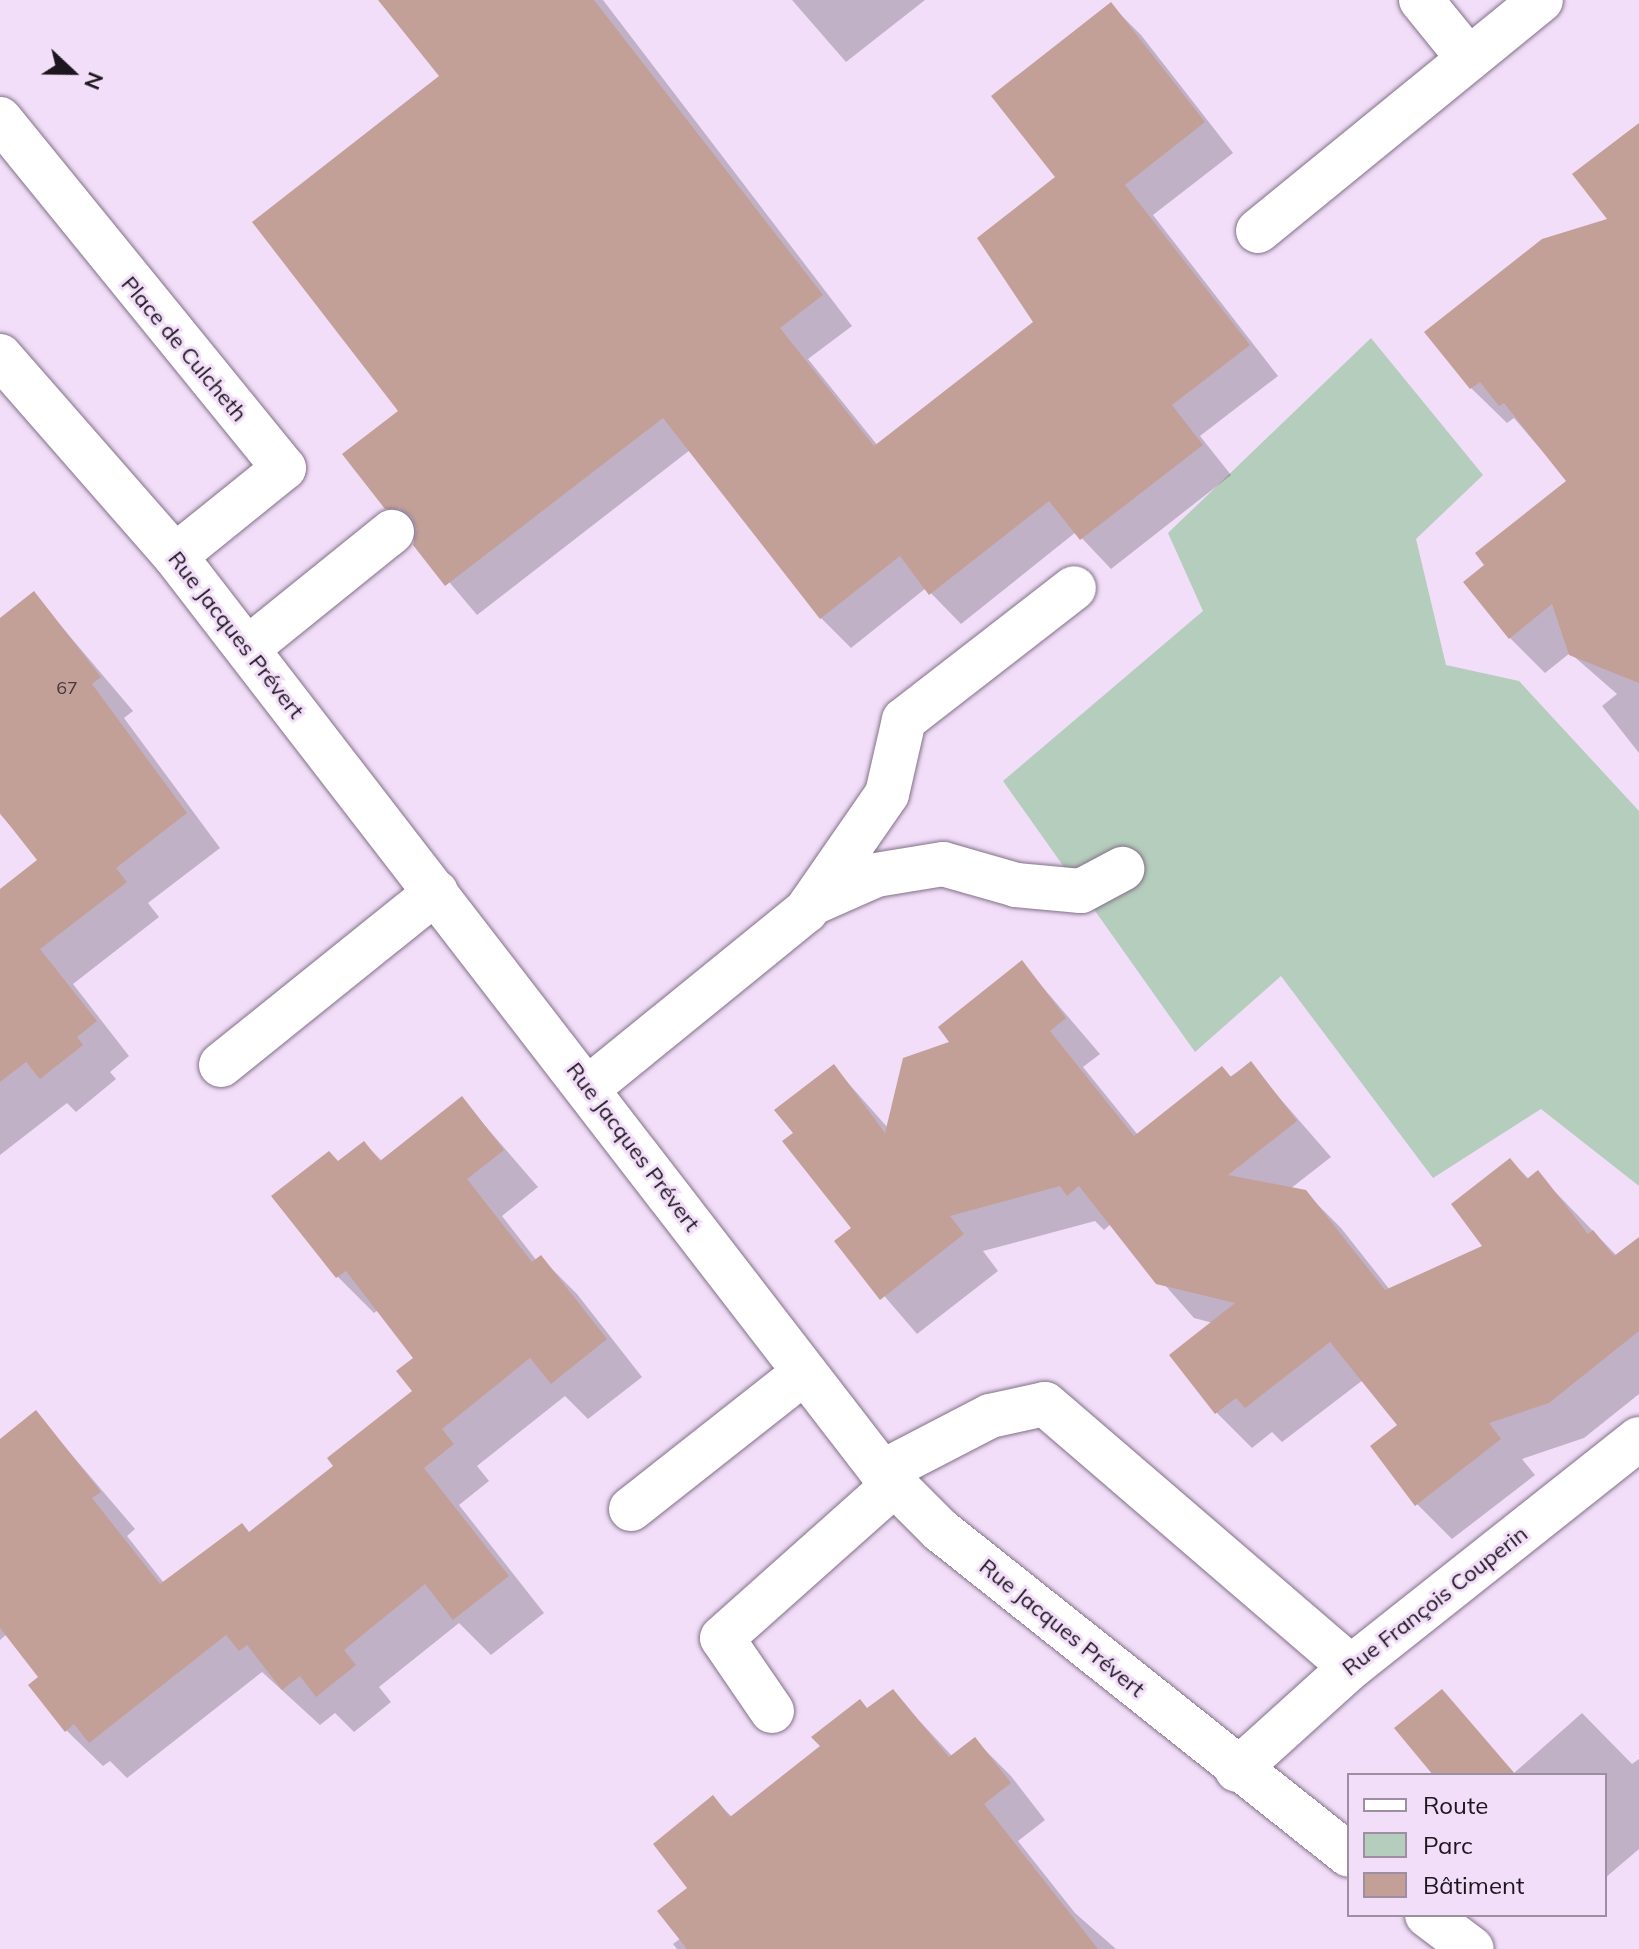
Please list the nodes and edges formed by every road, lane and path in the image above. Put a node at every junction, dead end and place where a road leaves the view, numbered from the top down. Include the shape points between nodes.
1 (1421, 0) edge
2 (1541, 0) edge
3 (1469, 59) junction
4 (0, 119) edge
5 (1258, 231) dead end
6 (0, 356) edge
7 (392, 532) dead end
8 (175, 556) junction
9 (1074, 588) dead end
10 (248, 648) junction
11 (1122, 869) dead end
12 (436, 892) junction
13 (811, 904) junction
14 (221, 1065) dead end
15 (588, 1088) junction
16 (805, 1372) junction
17 (1639, 1439) edge
18 (888, 1478) junction
19 (631, 1509) dead end
20 (1351, 1667) junction
21 (772, 1711) dead end
22 (1237, 1770) junction
23 (1347, 1853) edge
24 (1430, 1917) edge
25 (1472, 1949) edge

1 - 3 street
2 - 3 street
3 - 5 street
4 - 8 street, Place de Culcheth via 284,468
6 - 8 street, Rue Jacques Prévert
7 - 10 street
8 - 10 street, Rue Jacques Prévert
9 - 13 street via 904,720 887,794
10 - 12 street, Rue Jacques Prévert
11 - 13 street via 1081,891 1016,885 943,864 876,875
12 - 14 street
12 - 15 street, Rue Jacques Prévert
13 - 15 street
15 - 16 street, Rue Jacques Prévert
16 - 18 street, Rue Jacques Prévert
16 - 19 street
17 - 20 street, Rue François Couperin
18 - 20 street via 990,1416 1045,1404
18 - 21 street via 722,1638
18 - 22 street, Rue Jacques Prévert via 940,1530
20 - 22 street, Rue François Couperin
22 - 23 street, Rue Jacques Prévert
24 - 25 street

